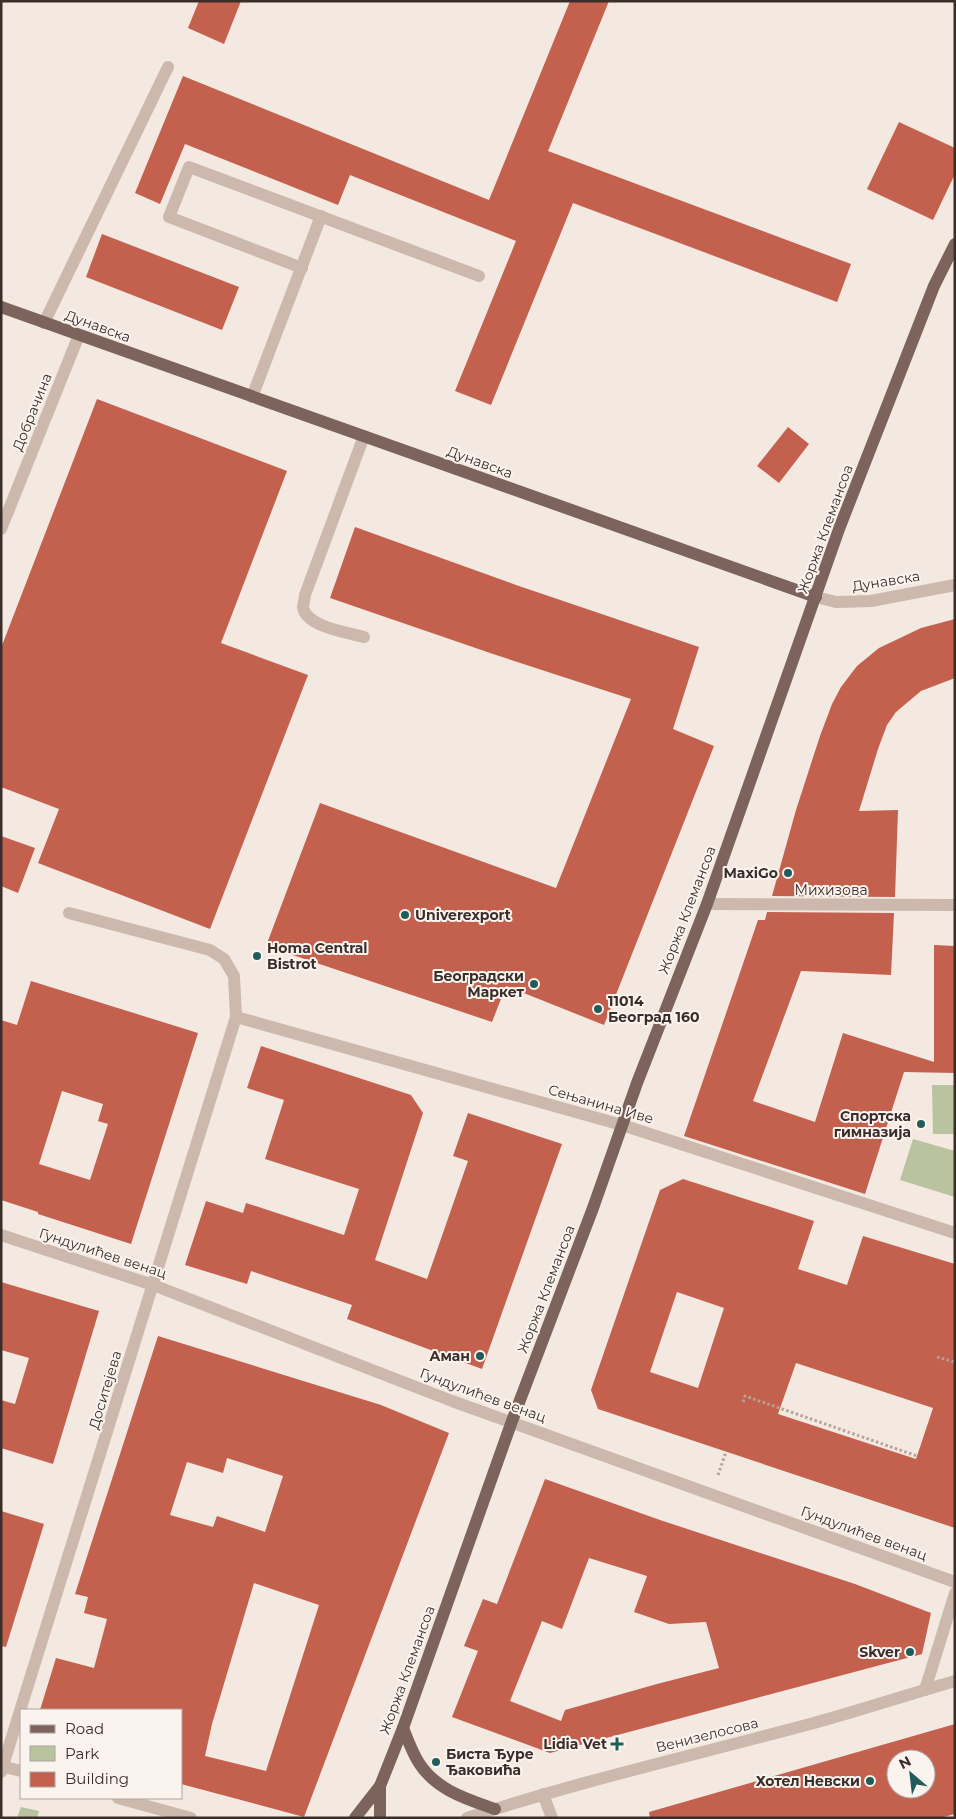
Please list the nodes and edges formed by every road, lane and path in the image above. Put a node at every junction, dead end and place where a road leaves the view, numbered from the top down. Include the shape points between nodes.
1 (168, 67) dead end
2 (321, 216) junction
3 (955, 244) edge
4 (302, 268) junction
5 (479, 276) dead end
6 (1, 307) edge
7 (44, 323) junction
8 (79, 335) junction
9 (252, 397) junction
10 (364, 436) junction
11 (1, 529) edge
12 (955, 585) edge
13 (816, 597) junction
14 (364, 636) dead end
15 (707, 904) junction
16 (955, 905) edge
17 (69, 913) dead end
18 (236, 1017) junction
19 (622, 1124) junction
20 (955, 1233) edge
21 (1, 1235) edge
22 (153, 1285) junction
23 (937, 1357) dead end
24 (955, 1362) edge
25 (743, 1402) dead end
26 (512, 1421) junction
27 (917, 1456) dead end
28 (955, 1582) edge
29 (955, 1593) edge
30 (955, 1681) edge
31 (925, 1690) junction
32 (20, 1709) edge
33 (20, 1710) edge
34 (403, 1728) junction
35 (2, 1768) edge
36 (20, 1771) edge
37 (380, 1786) junction
38 (543, 1794) junction
39 (122, 1799) edge
40 (497, 1813) edge
41 (191, 1818) edge
42 (354, 1818) edge
43 (380, 1818) edge
44 (467, 1818) edge
45 (552, 1818) edge

1 - 7 street
2 - 4 street
2 - 4 street via 189,166 169,217
2 - 5 street
3 - 13 main road, Жоржа Клемансоа via 934,286 839,529
4 - 9 street
6 - 7 main road, Дунавска
7 - 8 main road, Дунавска
8 - 9 main road, Дунавска
8 - 11 street, Добрачина
9 - 10 main road, Дунавска
10 - 13 main road, Дунавска
10 - 14 street via 303,606 307,617 318,624
12 - 13 street, Дунавска via 871,601 836,602
13 - 15 main road, Жоржа Клемансоа
15 - 16 street, Михизова
15 - 19 main road, Жоржа Клемансоа
17 - 18 street via 210,950 224,959 234,976
18 - 19 street, Сењанина Иве
18 - 22 street, Доситејева
19 - 20 street, Сењанина Иве
19 - 26 main road, Жоржа Клемансоа
21 - 22 street, Гундулићев венац
22 - 26 street, Гундулићев венац via 452,1401
22 - 32 street, Доситејева
23 - 24 path
25 - 27 path via 745,1396
26 - 28 street, Гундулићев венац
26 - 34 main road, Жоржа Клемансоа
29 - 31 street
30 - 31 street, Венизелосова
31 - 38 street, Венизелосова
33 - 35 street, Доситејева
34 - 37 main road, Жоржа Клемансоа
34 - 40 main road via 420,1765 431,1777 461,1797
35 - 36 street
37 - 42 main road, Жоржа Клемансоа
37 - 43 main road, Жоржа Клемансоа
38 - 40 street, Венизелосова via 511,1803
38 - 45 street
39 - 41 street
40 - 44 street, Венизелосова

